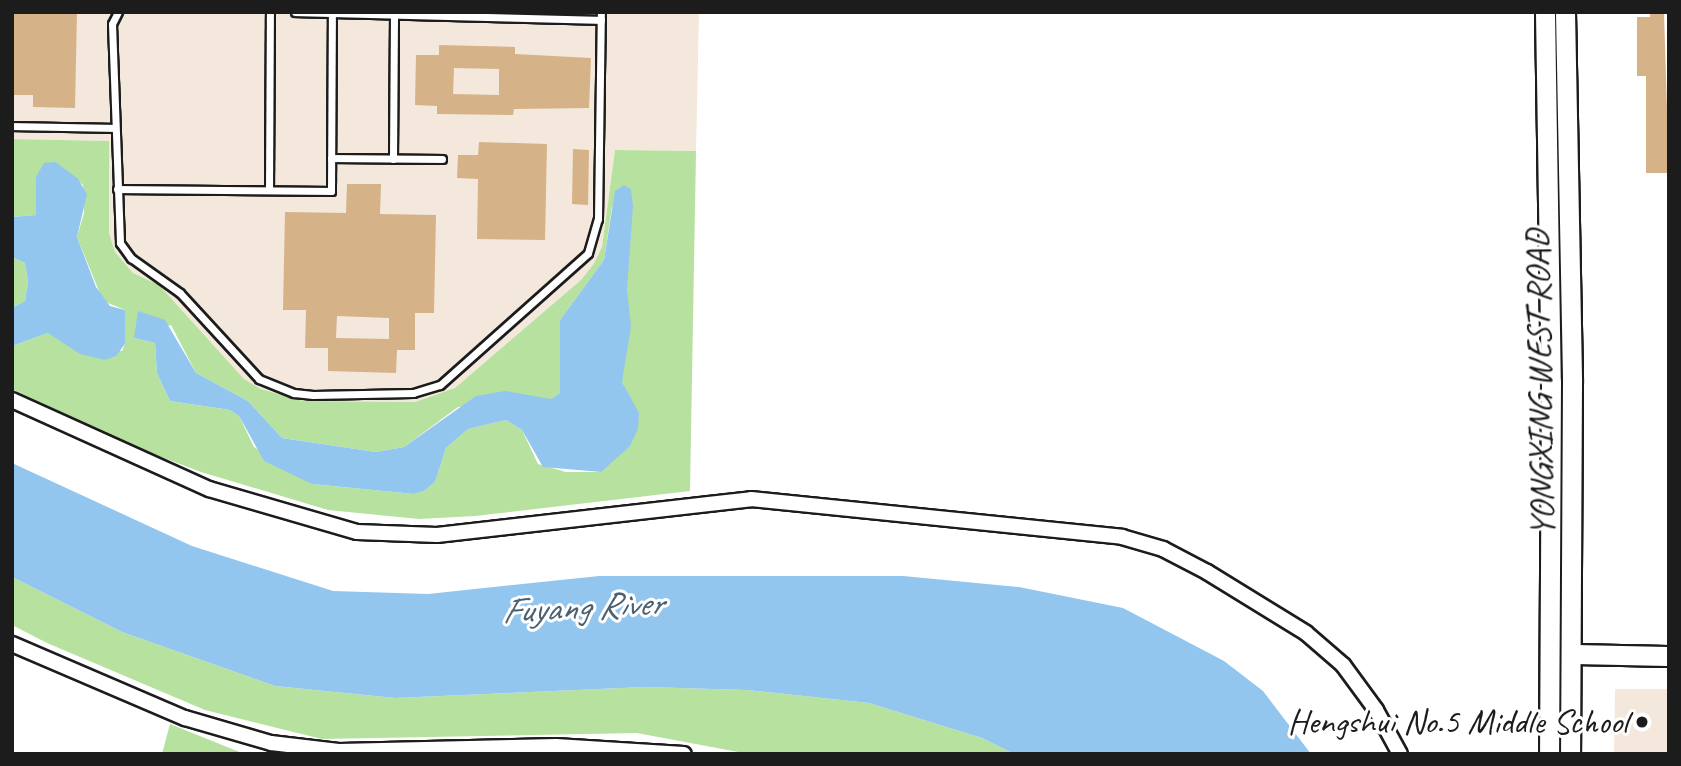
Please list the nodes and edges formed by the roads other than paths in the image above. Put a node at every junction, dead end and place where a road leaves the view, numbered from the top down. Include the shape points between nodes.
1 (118, 12) edge
2 (270, 12) edge
3 (295, 12) edge
4 (1545, 12) edge
5 (1565, 12) edge
6 (332, 13) edge
7 (394, 14) edge
8 (425, 15) edge
9 (601, 16) edge
10 (12, 126) edge
11 (115, 128) junction
12 (331, 158) junction
13 (393, 159) junction
14 (442, 159) dead end
15 (117, 189) junction
16 (269, 190) junction
17 (12, 400) edge
18 (12, 644) edge
19 (1573, 654) junction
20 (1669, 656) edge
21 (684, 754) edge
22 (1401, 754) edge
23 (1549, 754) edge
24 (1570, 754) edge

1 - 11 lane via 112,24
2 - 16 lane
3 - 6 lane
4 - 23 main road, YONGXING WEST ROAD via 1552,396
5 - 19 main road, YONGXING WEST ROAD
6 - 7 lane
6 - 12 lane
7 - 8 lane
7 - 13 lane
8 - 9 lane
9 - 15 lane via 598,219 588,253 453,377 431,389 313,395 259,379 180,293 124,249
10 - 11 lane
11 - 15 lane
12 - 13 lane
12 - 16 lane via 331,191
13 - 14 lane
15 - 16 lane
17 - 22 street via 209,489 357,532 437,535 751,499 1122,537 1163,549 1208,572 1306,633 1343,665 1377,710
18 - 21 street via 185,718 271,743 339,751 556,746
19 - 20 main road
19 - 24 main road, YONGXING WEST ROAD

